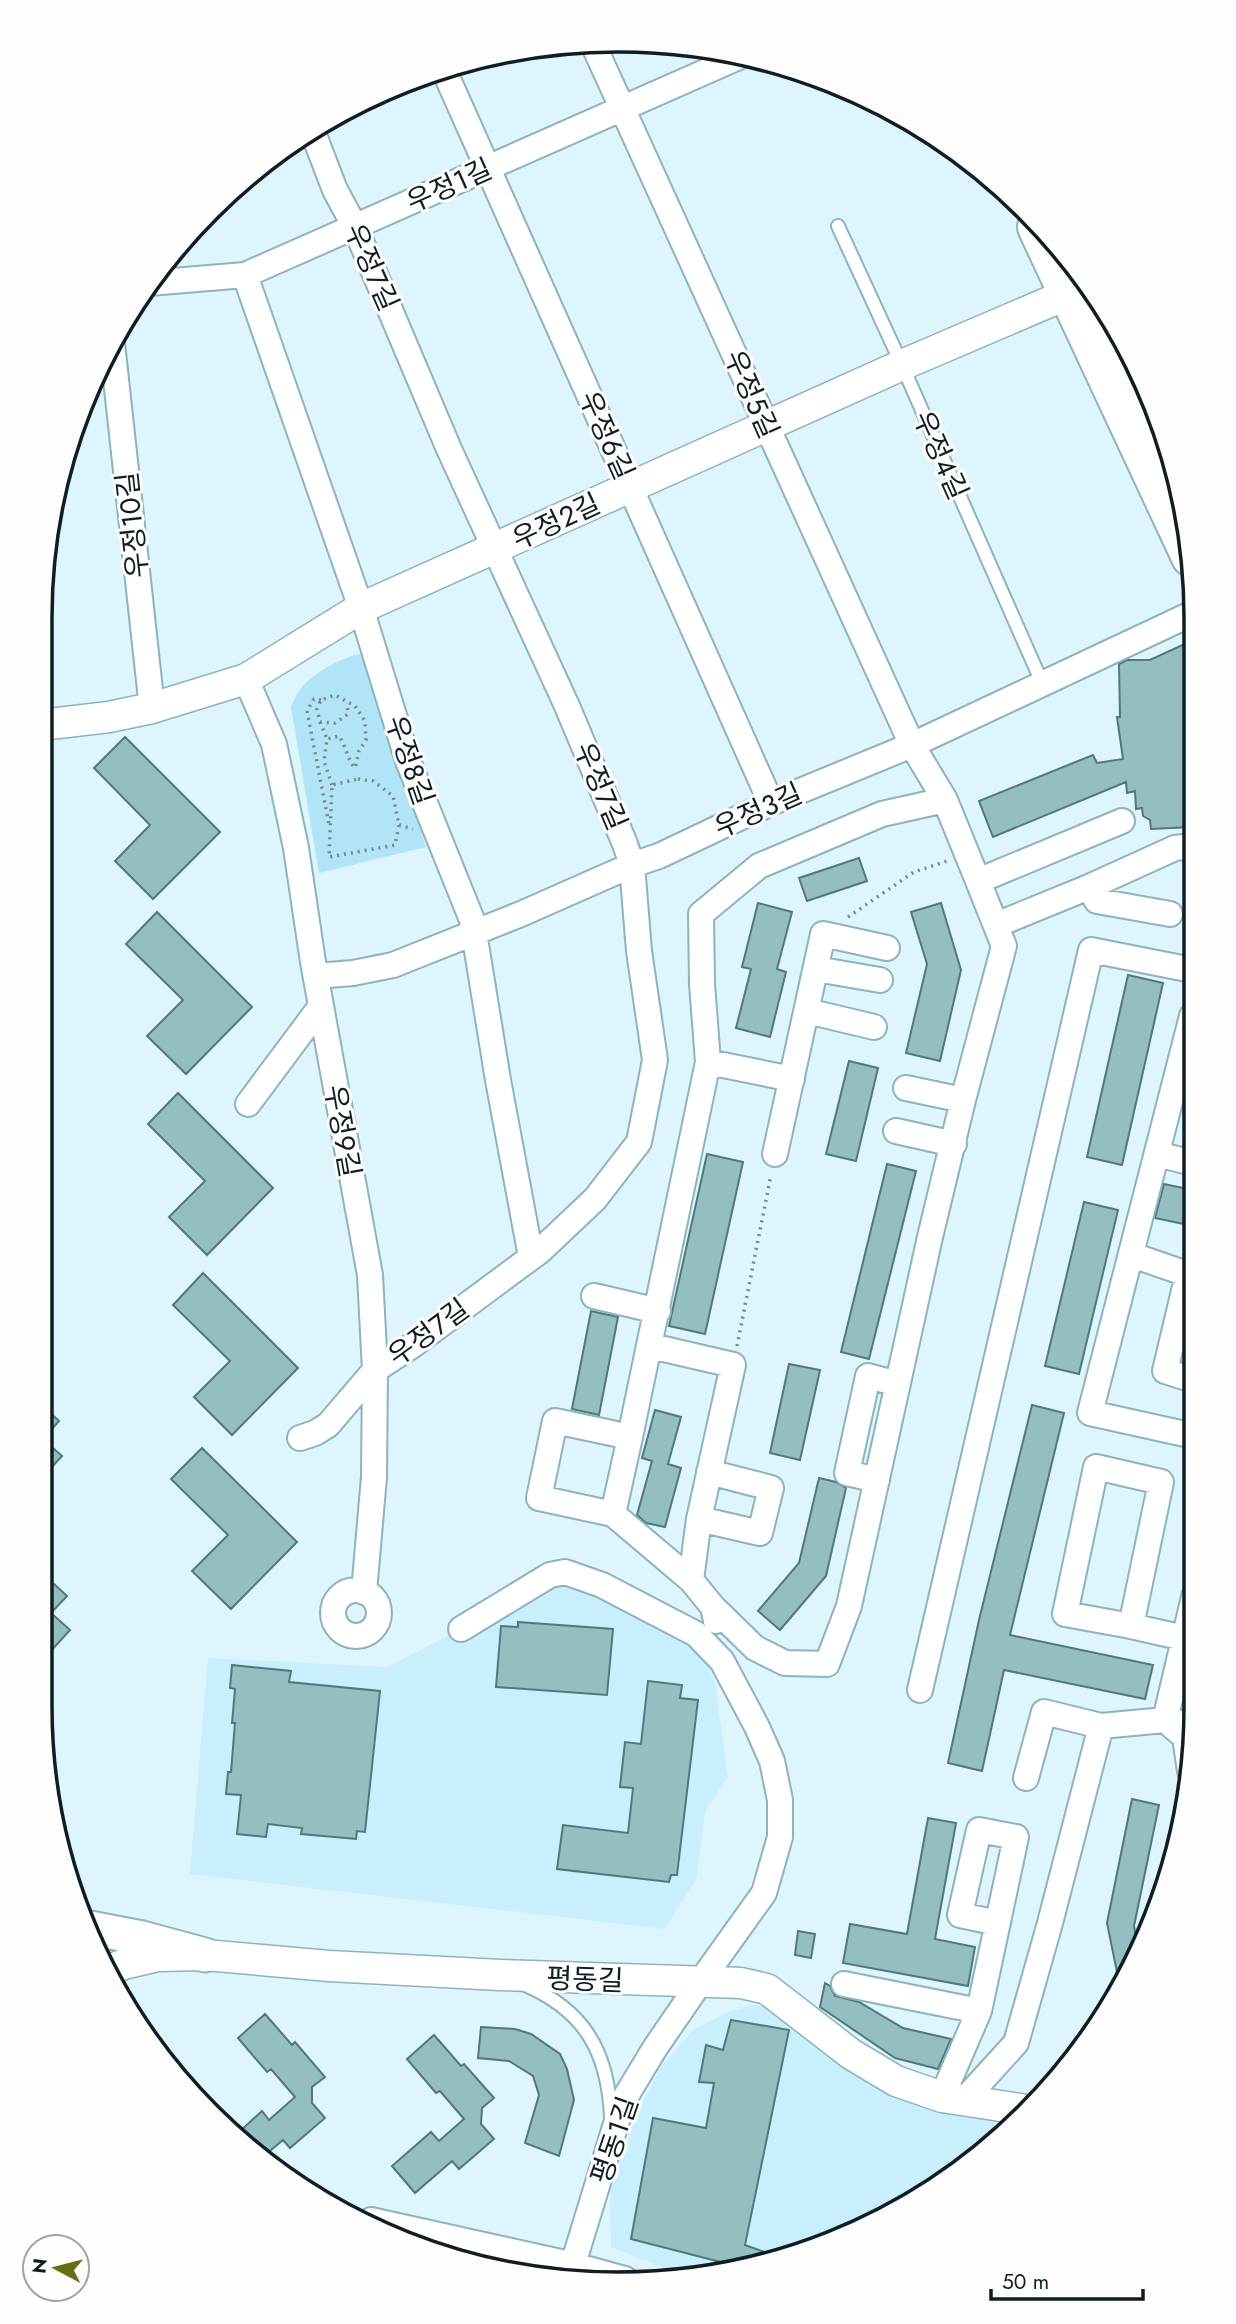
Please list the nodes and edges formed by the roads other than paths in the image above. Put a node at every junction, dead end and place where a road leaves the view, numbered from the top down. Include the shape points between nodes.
1 (597, 53) edge
2 (724, 62) edge
3 (448, 79) edge
4 (621, 106) junction
5 (316, 140) edge
6 (487, 167) junction
7 (838, 226) dead end
8 (355, 227) junction
9 (1048, 251) edge
10 (244, 275) junction
11 (164, 282) edge
12 (1068, 294) junction
13 (114, 362) edge
14 (902, 365) junction
15 (766, 426) junction
16 (630, 487) junction
17 (1171, 502) edge
18 (494, 550) junction
19 (361, 608) junction
20 (1184, 617) edge
21 (246, 679) junction
22 (1043, 685) junction
23 (152, 708) junction
24 (52, 724) edge
25 (912, 745) junction
26 (945, 800) junction
27 (771, 803) junction
28 (1122, 821) dead end
29 (1184, 847) edge
30 (632, 864) junction
31 (978, 881) junction
32 (1089, 887) junction
33 (1170, 914) dead end
34 (996, 925) junction
35 (473, 931) junction
36 (887, 948) dead end
37 (1184, 968) edge
38 (816, 969) junction
39 (316, 976) junction
40 (880, 981) dead end
41 (321, 1006) junction
42 (807, 1011) junction
43 (874, 1027) dead end
44 (1184, 1048) edge
45 (709, 1062) junction
46 (792, 1079) junction
47 (906, 1088) dead end
48 (963, 1100) junction
49 (248, 1104) dead end
50 (896, 1131) dead end
51 (954, 1144) junction
52 (775, 1154) road end
53 (1157, 1154) junction
54 (1184, 1161) edge
55 (1132, 1255) junction
56 (531, 1257) junction
57 (1184, 1273) edge
58 (594, 1296) dead end
59 (1184, 1301) edge
60 (658, 1311) junction
61 (650, 1346) junction
62 (375, 1370) junction
63 (1184, 1377) edge
64 (1184, 1434) edge
65 (630, 1437) junction
66 (299, 1438) dead end
67 (709, 1472) junction
68 (613, 1514) junction
69 (699, 1519) junction
70 (691, 1580) junction
71 (364, 1591) dead end
72 (713, 1607) junction
73 (1131, 1626) junction
74 (461, 1629) dead end
75 (1184, 1639) joint
76 (722, 1661) junction
77 (920, 1690) dead end
78 (1165, 1720) junction
79 (1183, 1724) edge
80 (1101, 1726) junction
81 (1182, 1735) edge
82 (1026, 1779) dead end
83 (998, 1923) dead end
84 (99, 1929) edge
85 (205, 1955) junction
86 (117, 1967) edge
87 (500, 1975) junction
88 (701, 1981) junction
89 (844, 1983) dead end
90 (979, 2011) junction
91 (953, 2098) junction
92 (1016, 2108) edge
93 (612, 2132) junction
94 (396, 2226) edge
95 (572, 2269) edge

1 - 4 street, 우정5길
2 - 4 street, 우정1길
3 - 6 street, 우정6길
4 - 6 street, 우정1길
4 - 15 street, 우정5길
5 - 8 street, 우정7길
6 - 8 street, 우정1길
6 - 16 street, 우정6길
7 - 14 lane, 우정4길
8 - 10 street, 우정1길
8 - 18 street, 우정7길
9 - 12 main road
10 - 11 street, 우정1길
10 - 19 street, 우정8길
12 - 14 street, 우정2길
12 - 17 main road
13 - 23 street, 우정10길
14 - 15 street, 우정2길
14 - 22 lane, 우정4길
15 - 16 street, 우정2길
15 - 25 street, 우정5길
16 - 18 street, 우정2길
16 - 27 street, 우정6길
18 - 19 street, 우정2길
18 - 30 street, 우정7길 via 567,706
19 - 21 street, 우정2길
19 - 35 street, 우정8길 via 408,761
20 - 22 street, 우정3길
21 - 23 street, 우정2길
21 - 39 street, 우정9길 via 274,744
22 - 25 street, 우정3길
23 - 24 street, 우정2길
25 - 26 street, 우정5길
25 - 27 street, 우정3길
26 - 31 street, 우정5길
26 - 45 street via 882,814 759,866 701,914
27 - 30 street, 우정3길 via 659,856
28 - 31 street
29 - 32 street
30 - 35 street, 우정3길
30 - 56 street, 우정7길 via 655,1060 639,1142 595,1199
31 - 34 street, 우정5길
32 - 33 street via 1097,901
32 - 34 street
34 - 48 street, 우정5길 via 1004,946
35 - 39 street, 우정3길 via 393,965
35 - 56 street, 우정8길
36 - 38 street via 823,933
37 - 77 street via 1091,950
38 - 40 street
38 - 42 street
39 - 41 street, 우정9길
41 - 49 street
41 - 62 street, 우정9길 via 370,1275
42 - 43 street
42 - 46 street
44 - 53 street
45 - 46 street
45 - 60 street
46 - 52 street
47 - 48 street
48 - 51 street, 우정5길
50 - 51 street
51 - 72 street, 우정5길 via 849,1606 827,1664 785,1663 755,1648
53 - 54 street
53 - 55 street
55 - 57 street
55 - 64 street via 1090,1413
56 - 62 street, 우정7길
58 - 60 street
59 - 63 street via 1165,1371
60 - 61 street
61 - 65 street
61 - 67 street via 733,1365
62 - 66 street, 우정7길 via 328,1424
62 - 71 street, 우정9길 via 374,1477
65 - 68 street
65 - 68 street via 555,1421 539,1498
67 - 69 street
67 - 69 street via 771,1488 760,1533
68 - 70 street
69 - 70 street
70 - 72 street
72 - 76 street
73 - 73 street via 1161,1482 1096,1467 1065,1614
73 - 75 street
74 - 76 street via 550,1575 565,1572 602,1585 696,1634
75 - 78 street
76 - 88 street, 평동1길 via 772,1761 780,1800 780,1837 764,1893
78 - 79 street
78 - 80 street
78 - 81 street
80 - 82 street via 1044,1712
80 - 91 street via 1016,2043
83 - 90 street
84 - 85 main road
85 - 86 street, 평동길 via 158,1956
85 - 87 street, 평동길
87 - 88 street, 평동길
87 - 93 lane via 554,2000 587,2033 603,2059
88 - 91 street, 평동길 via 767,1989 851,2054 896,2081
88 - 93 street, 평동1길 via 623,2101
89 - 90 street
90 - 91 street
91 - 92 street, 평동길
93 - 95 street, 평동1길
94 - 95 street

